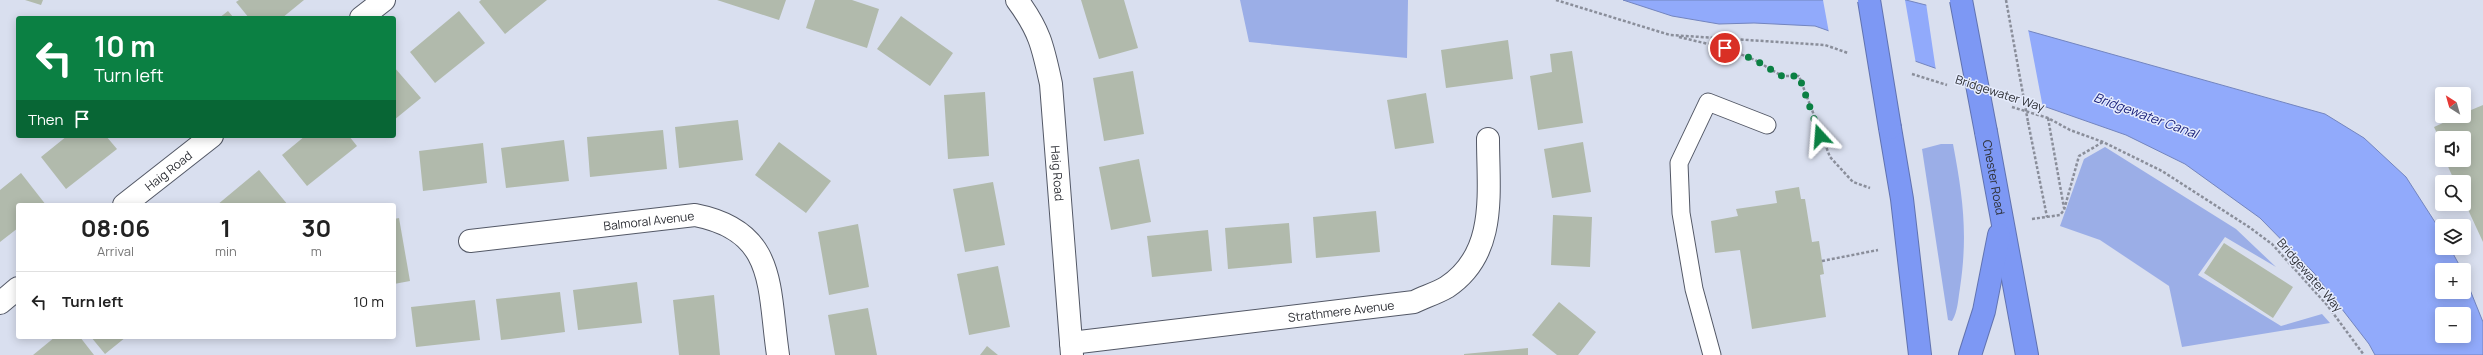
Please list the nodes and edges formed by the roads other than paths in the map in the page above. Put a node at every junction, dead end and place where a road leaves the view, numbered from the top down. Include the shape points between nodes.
1 (384, 0) edge
2 (1017, 0) edge
3 (1869, 0) edge
4 (1961, 0) edge
5 (364, 16) edge
6 (1767, 125) dead end
7 (209, 138) edge
8 (1488, 139) dead end
9 (127, 203) edge
10 (2002, 224) junction
11 (470, 241) dead end
12 (16, 290) edge
13 (0, 302) edge
14 (1072, 349) edge
15 (778, 355) edge
16 (1712, 355) edge
17 (1920, 355) edge
18 (1970, 355) edge
19 (2027, 355) edge

1 - 5 street
2 - 14 street, Haig Road via 1033,22 1043,46 1051,84
3 - 17 highway, bridge via 1902,199
4 - 10 highway, Chester Road, bridge
6 - 16 lane via 1708,102 1679,163 1681,213 1694,289
7 - 9 street, Haig Road
8 - 14 street, Strathmere Avenue via 1488,223 1479,252 1447,287 1414,302
10 - 18 highway via 1984,311
10 - 19 highway, Chester Road
11 - 15 street, Balmoral Avenue via 695,215 715,219 733,227 754,246 765,264
12 - 13 street

